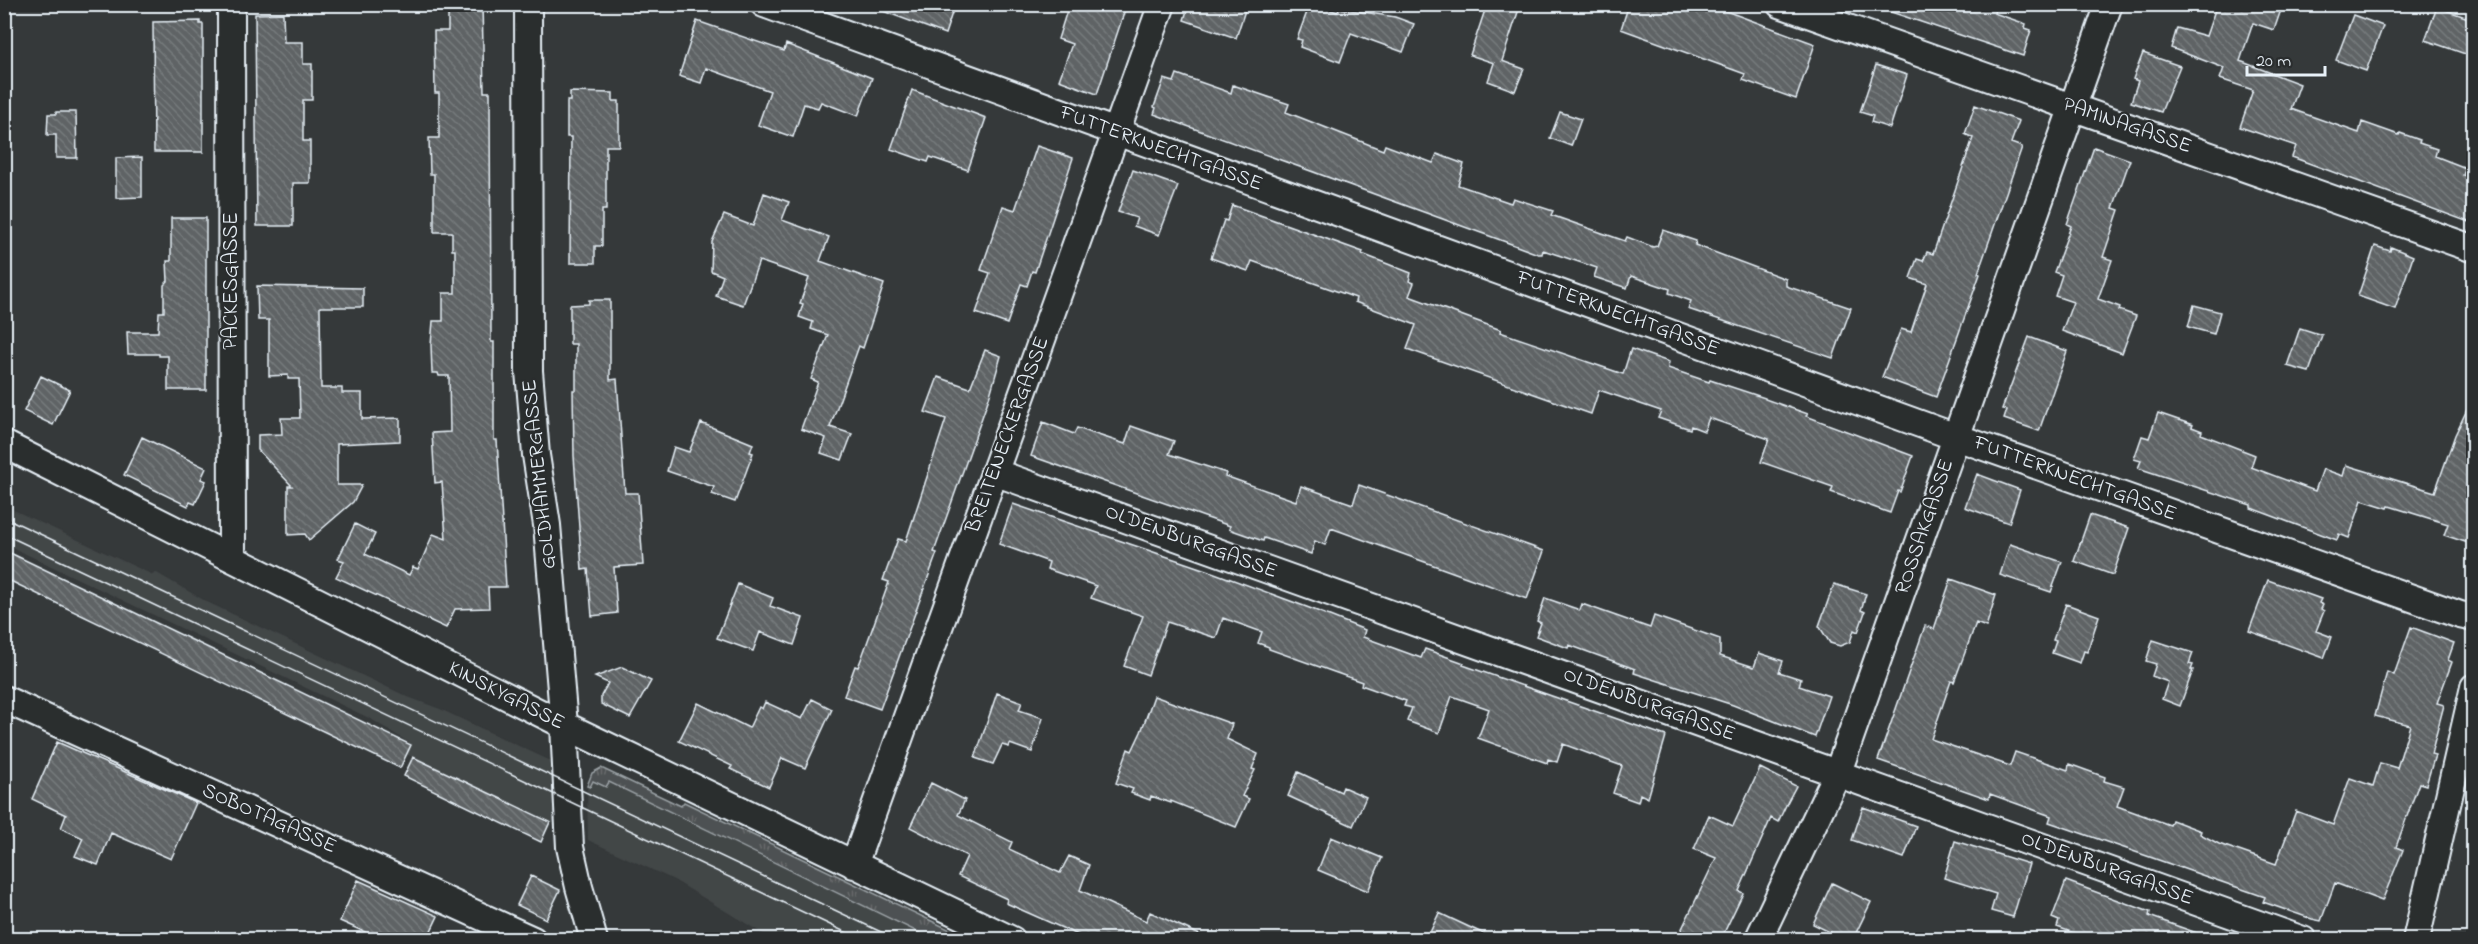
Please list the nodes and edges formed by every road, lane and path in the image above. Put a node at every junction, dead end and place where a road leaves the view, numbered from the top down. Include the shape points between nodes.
1 (231, 4) edge
2 (528, 4) edge
3 (764, 4) edge
4 (1162, 4) edge
5 (1780, 4) edge
6 (2109, 4) edge
7 (2072, 107) junction
8 (1117, 133) junction
9 (2474, 249) edge
10 (1956, 437) junction
11 (4, 444) edge
12 (994, 472) junction
13 (232, 558) junction
14 (2474, 618) edge
15 (2474, 687) edge
16 (4, 699) edge
17 (564, 725) junction
18 (1838, 772) junction
19 (854, 865) junction
20 (533, 939) edge
21 (594, 939) edge
22 (1012, 939) edge
23 (1758, 939) edge
24 (2303, 939) edge
25 (2416, 939) edge

1 - 13 street, PACKESGASSE
2 - 17 street, GOLDHAMMERGASSE via 529,371
3 - 8 street, FUTTERKNECHTGASSE
4 - 8 street, BREITENECKERGASSE
5 - 7 street, PAMINAGASSE
6 - 7 street, ROSSAKGASSE
7 - 9 street, PAMINAGASSE
7 - 10 street, ROSSAKGASSE
8 - 10 street, FUTTERKNECHTGASSE
8 - 12 street, BREITENECKERGASSE
10 - 14 street, FUTTERKNECHTGASSE
10 - 18 street, ROSSAKGASSE
11 - 13 street, KINSKYGASSE
12 - 18 street, OLDENBURGGASSE
12 - 19 street, BREITENECKERGASSE
13 - 17 street, KINSKYGASSE
15 - 25 street
16 - 20 street, SOBOTAGASSE
17 - 19 street, KINSKYGASSE
17 - 21 street, GOLDHAMMERGASSE via 570,847
18 - 23 street, ROSSAKGASSE
18 - 24 street, OLDENBURGGASSE
19 - 22 street, KINSKYGASSE

